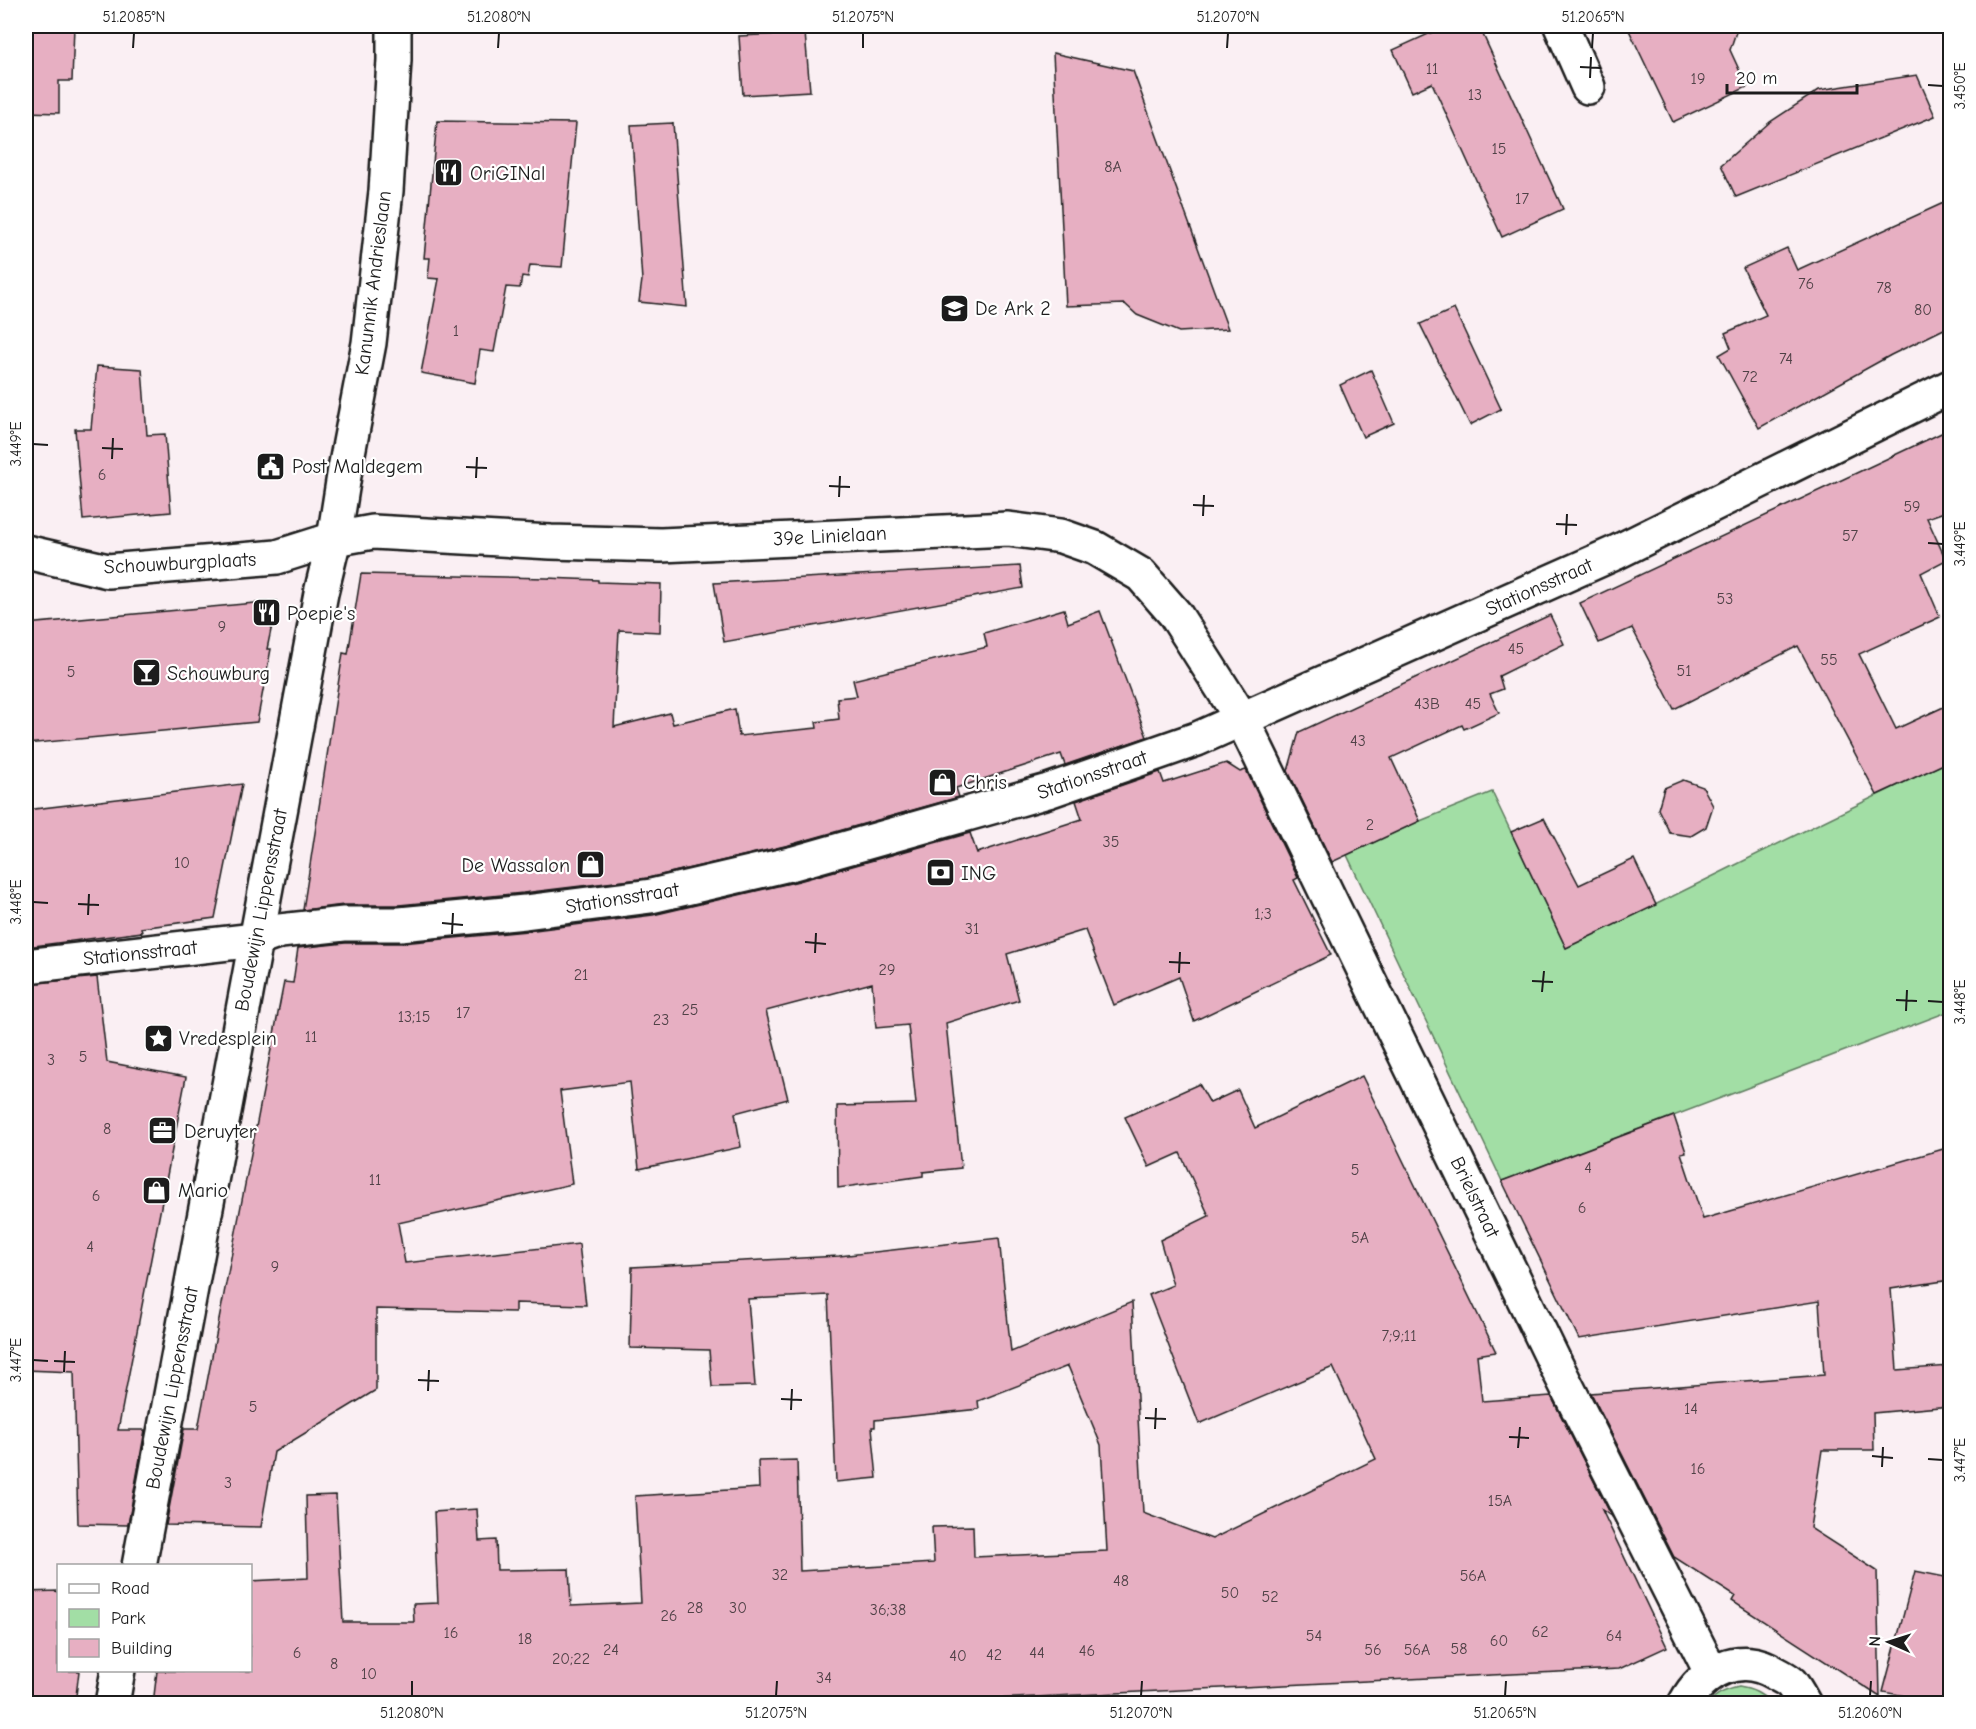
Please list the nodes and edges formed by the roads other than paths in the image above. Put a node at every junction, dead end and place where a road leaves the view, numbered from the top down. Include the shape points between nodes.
1 (394, 26) edge
2 (1561, 26) edge
3 (1588, 87) dead end
4 (1950, 387) edge
5 (334, 539) junction
6 (26, 552) edge
7 (1242, 719) junction
8 (255, 940) junction
9 (26, 966) edge
10 (139, 1564) edge
11 (118, 1672) edge
12 (1711, 1672) junction
13 (112, 1704) edge
14 (1685, 1704) edge
15 (1804, 1704) edge

1 - 5 street, Kanunnik Andrieslaan via 386,191 369,343
2 - 3 street
4 - 7 street, Stationsstraat via 1615,553
5 - 6 street, Schouwburgplaats via 277,557 108,571
5 - 7 street, 39e Linielaan via 374,532 661,545 1008,529 1061,536 1095,548 1141,575 1175,614
5 - 8 street, Boudewijn Lippensstraat
7 - 8 street, Stationsstraat via 1197,740 1048,791 794,863 651,896 400,924 344,924 280,931
7 - 12 street, Brielstraat via 1549,1350
8 - 9 street, Stationsstraat
8 - 10 street, Boudewijn Lippensstraat
11 - 13 street
12 - 14 street via 1693,1689
12 - 15 street via 1734,1664 1764,1666 1791,1683

